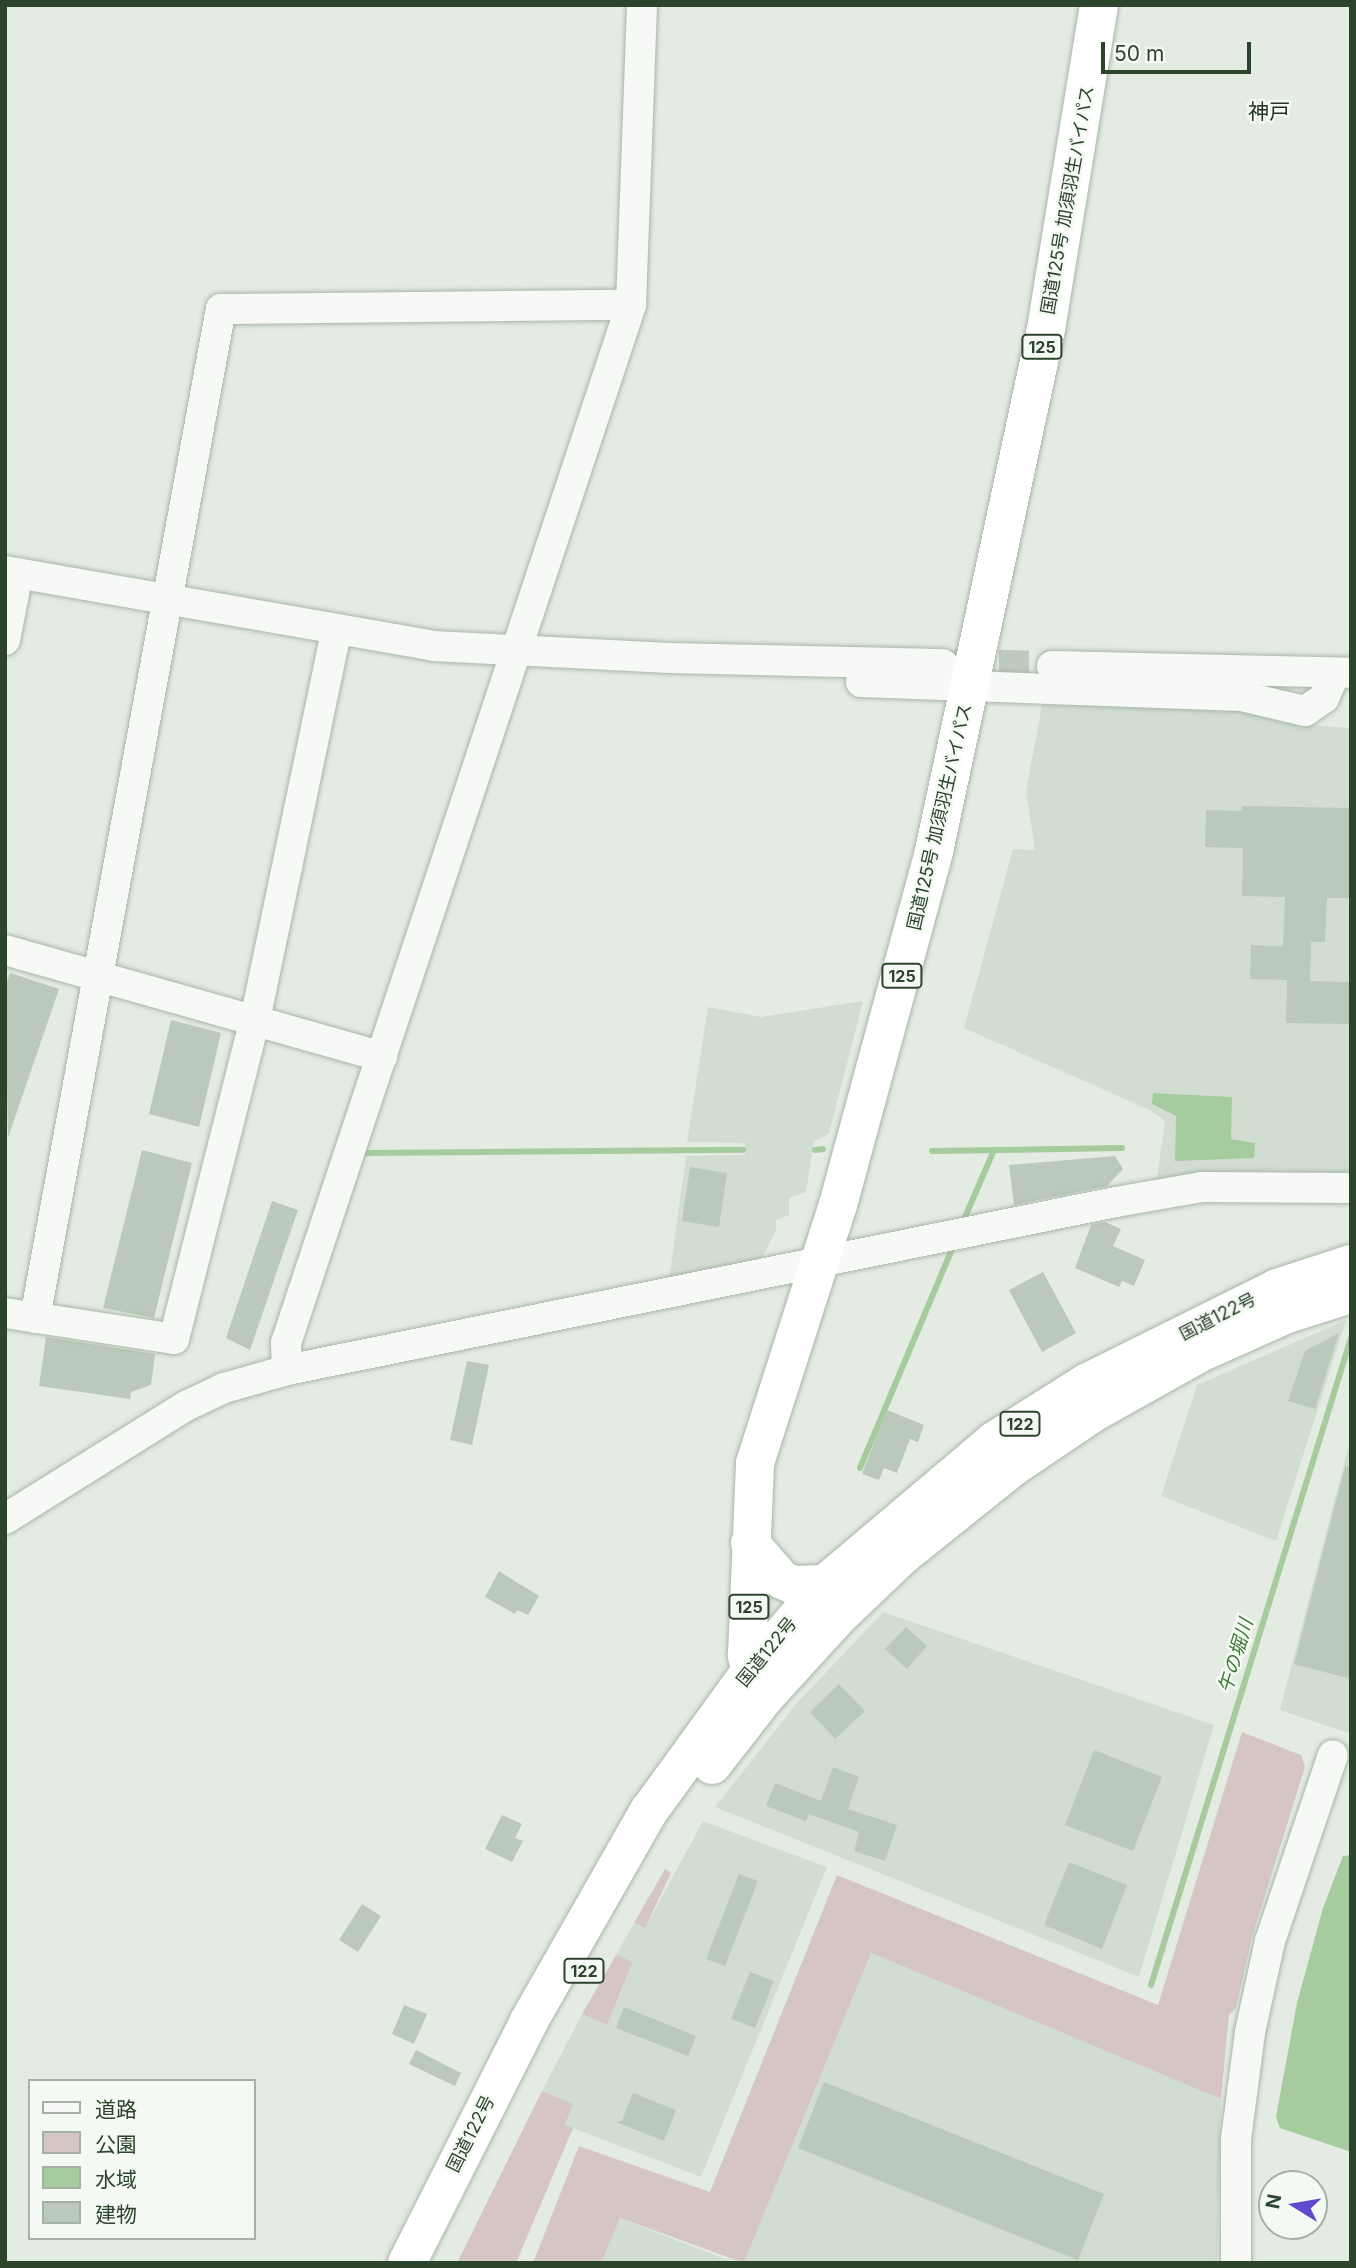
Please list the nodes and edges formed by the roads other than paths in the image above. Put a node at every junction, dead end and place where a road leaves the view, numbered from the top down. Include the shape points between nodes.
1 (642, 5) edge
2 (1099, 5) edge
3 (631, 305) junction
4 (11, 572) edge
5 (165, 599) junction
6 (336, 632) junction
7 (5, 640) edge
8 (514, 650) junction
9 (1052, 666) tunnel mouth
10 (1343, 673) edge
11 (957, 675) junction
12 (5, 950) edge
13 (100, 976) junction
14 (255, 1020) junction
15 (383, 1057) junction
16 (1351, 1188) edge
17 (818, 1262) junction
18 (1351, 1264) edge
19 (1351, 1294) edge
20 (5, 1313) edge
21 (35, 1318) junction
22 (287, 1370) junction
23 (5, 1519) edge
24 (750, 1543) junction
25 (825, 1584) junction
26 (757, 1685) junction
27 (1333, 1755) dead end
28 (407, 2263) edge
29 (433, 2263) edge
30 (1236, 2263) edge

1 - 3 street
2 - 11 highway, 国道125号 加須羽生バイパス / 125 via 1046,329
3 - 5 street via 220,309
3 - 8 street
4 - 5 street
4 - 7 street
5 - 6 street
5 - 13 street
6 - 8 street via 433,646
6 - 14 street
8 - 11 street via 630,657 641,670 653,674
8 - 15 street
9 - 10 street
10 - 11 street via 1324,698 1305,711 1241,696
11 - 17 highway, 国道125号 加須羽生バイパス / 125 via 922,900
12 - 13 street
13 - 14 street
13 - 21 street
14 - 15 street
14 - 21 street via 174,1339
15 - 22 street via 286,1343
16 - 17 street via 1202,1187
17 - 22 street
17 - 24 highway, 国道125号 加須羽生バイパス / 125 via 755,1463
18 - 25 highway, 国道122号 / 122 via 1277,1288 1086,1383 993,1441
19 - 26 highway, 国道122号 / 122 via 1287,1314 1200,1353 1093,1413 1013,1467
20 - 21 street
22 - 23 street via 224,1388 186,1406
24 - 25 highway via 782,1580 794,1585
24 - 26 highway, 国道125号 加須羽生バイパス / 125
25 - 26 highway, 国道122号 / 122
26 - 28 highway, 国道122号 / 122 via 649,1811 586,1918
26 - 29 highway, 国道122号 / 122 via 614,1916 538,2054
27 - 30 street via 1270,1941 1250,2032 1236,2139

